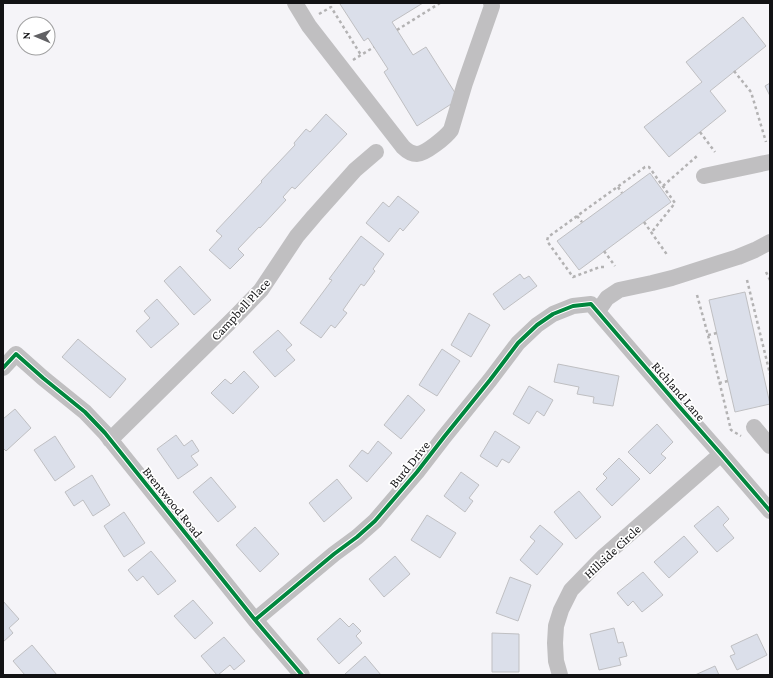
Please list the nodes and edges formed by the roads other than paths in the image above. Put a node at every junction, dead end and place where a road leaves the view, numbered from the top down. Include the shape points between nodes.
1 (295, 3) edge
2 (491, 3) edge
3 (376, 152) dead end
4 (770, 162) edge
5 (704, 176) dead end
6 (770, 242) edge
7 (564, 310) joint
8 (598, 312) junction
9 (3, 368) edge
10 (748, 432) road end
11 (110, 440) junction
12 (770, 446) edge
13 (721, 454) junction
14 (770, 511) edge
15 (255, 620) junction
16 (302, 675) edge
17 (560, 675) edge

1 - 2 street via 309,26 403,147 417,154 425,151 451,130
3 - 11 street, Campbell Place via 355,170 297,236 261,290
4 - 5 street
6 - 8 street via 738,257 679,276 619,290 606,298
7 - 8 street, Richland Lane via 591,304
7 - 15 street, Burd Drive via 537,325 518,343 417,472 375,521
8 - 13 street, Richland Lane
9 - 11 street, Brentwood Road via 16,354 85,412
10 - 12 street
11 - 15 street, Brentwood Road
13 - 14 street, Richland Lane
13 - 17 street, Hillside Circle via 603,557 577,583 561,610 556,626 556,661
15 - 16 street, Brentwood Road

